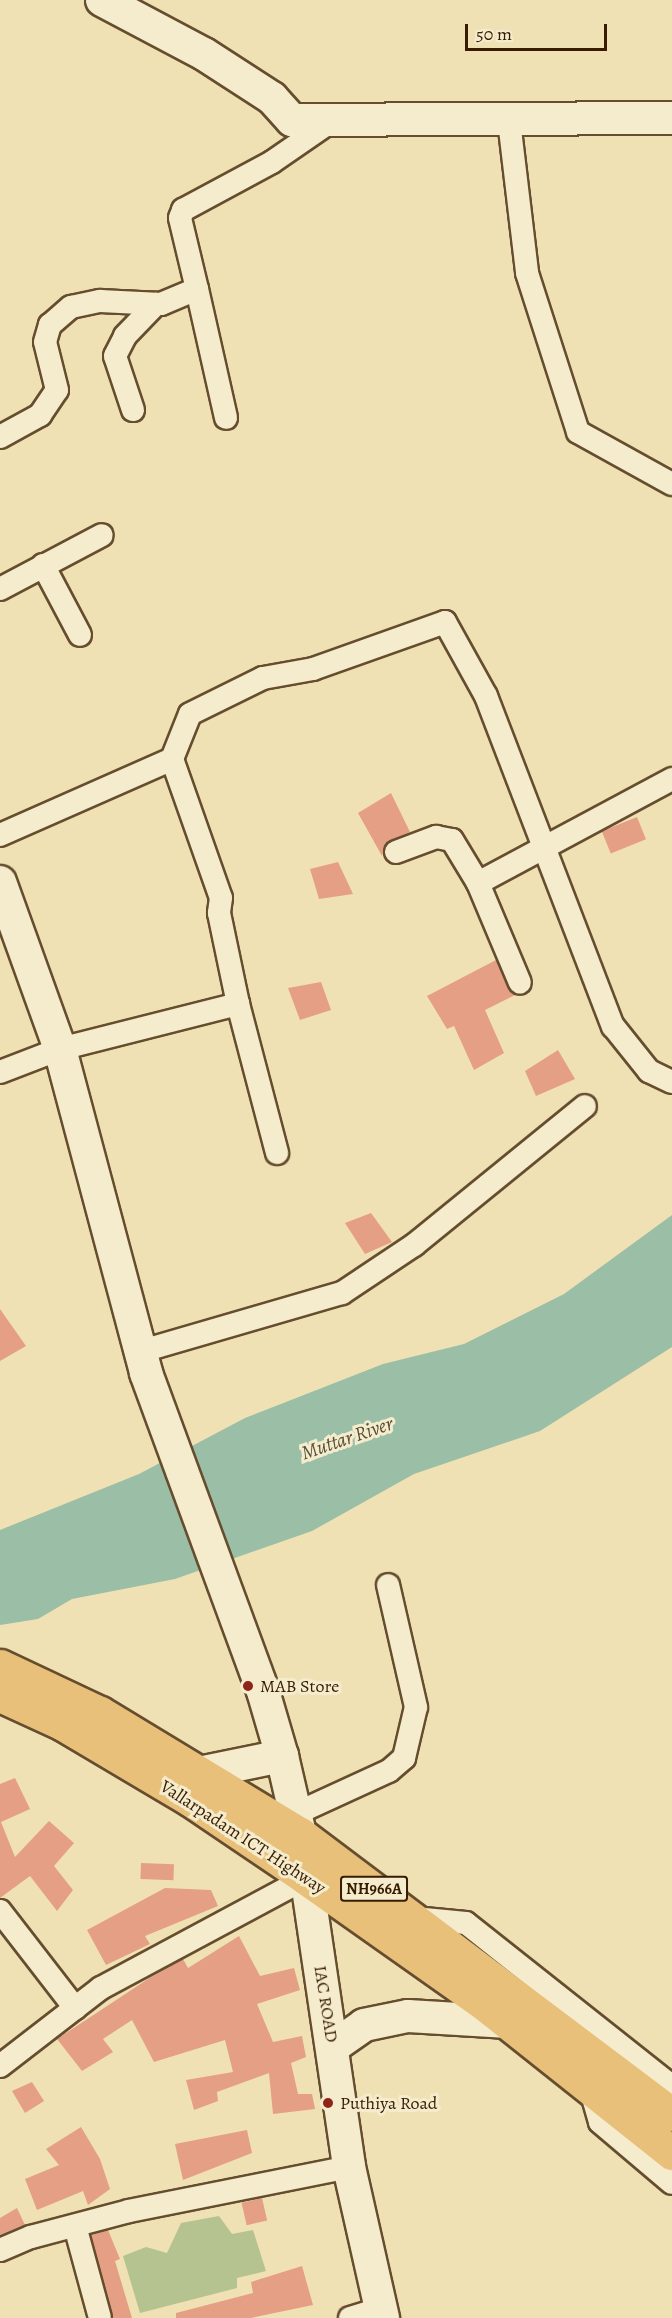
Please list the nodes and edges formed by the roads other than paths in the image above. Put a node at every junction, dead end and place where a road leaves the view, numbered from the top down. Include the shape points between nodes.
1 (102, 0) edge
2 (672, 118) edge
3 (509, 121) junction
4 (327, 124) junction
5 (197, 289) junction
6 (156, 304) junction
7 (134, 410) dead end
8 (226, 418) dead end
9 (0, 437) edge
10 (672, 484) edge
11 (102, 535) dead end
12 (43, 565) junction
13 (0, 589) edge
14 (80, 635) dead end
15 (172, 759) junction
16 (672, 779) edge
17 (0, 835) edge
18 (546, 843) junction
19 (396, 852) dead end
20 (0, 882) edge
21 (478, 884) junction
22 (520, 983) dead end
23 (238, 1004) junction
24 (60, 1049) junction
25 (0, 1072) edge
26 (672, 1082) edge
27 (585, 1106) dead end
28 (277, 1153) dead end
29 (144, 1362) junction
30 (388, 1586) dead end
31 (0, 1666) edge
32 (0, 1695) edge
33 (49, 1701) junction
34 (282, 1756) junction
35 (199, 1773) junction
36 (297, 1824) junction
37 (306, 1878) junction
38 (0, 1911) edge
39 (412, 1918) junction
40 (75, 2008) junction
41 (508, 2022) junction
42 (333, 2048) junction
43 (0, 2066) edge
44 (672, 2086) edge
45 (590, 2087) junction
46 (672, 2115) edge
47 (672, 2153) edge
48 (349, 2167) junction
49 (672, 2183) edge
50 (75, 2226) junction
51 (0, 2250) edge
52 (382, 2313) edge
53 (100, 2318) edge
54 (350, 2318) edge

1 - 4 main road via 204,54 272,98 292,120
2 - 3 main road
3 - 4 main road via 430,117
3 - 10 street via 527,273 578,432
4 - 5 street via 272,162 183,210 180,218
5 - 6 street
5 - 8 street
6 - 7 street via 125,336 115,356
6 - 9 street via 100,301 71,307 50,326 45,342 57,390 40,416
11 - 12 street
12 - 13 street
12 - 14 street
15 - 17 street
15 - 18 street via 190,714 263,678 313,669 445,622 486,696
15 - 23 street via 221,898 219,913
16 - 18 street
18 - 21 street
18 - 26 street via 613,1026 649,1071
19 - 21 street via 447,836
20 - 24 main road, IAC ROAD
21 - 22 street
23 - 24 street
23 - 28 street
24 - 25 street
24 - 29 main road, IAC ROAD
27 - 29 street via 414,1245 342,1293
29 - 34 main road, IAC ROAD via 263,1691
30 - 36 street via 416,1707 404,1758 389,1771
31 - 33 highway, Vallarpadam ICT Highway / NH966A
32 - 33 highway, Vallarpadam ICT Highway / NH966A
33 - 35 highway, Vallarpadam ICT Highway / NH966A
33 - 37 highway, Vallarpadam ICT Highway / NH966A
34 - 35 main road
34 - 36 main road, IAC ROAD
35 - 36 highway, Vallarpadam ICT Highway / NH966A
36 - 37 main road, IAC ROAD
36 - 39 highway, Vallarpadam ICT Highway / NH966A
37 - 40 street via 141,1965
37 - 41 highway, Vallarpadam ICT Highway / NH966A
37 - 42 main road, IAC ROAD
38 - 40 street
39 - 44 street via 466,1923
39 - 46 highway, Vallarpadam ICT Highway / NH966A
40 - 43 street
41 - 42 main road via 408,2016 364,2025
41 - 45 highway, Vallarpadam ICT Highway / NH966A
42 - 48 main road, IAC ROAD
45 - 47 highway, Vallarpadam ICT Highway / NH966A
45 - 49 street via 600,2122
48 - 50 street
48 - 52 main road, IAC ROAD
50 - 51 street
50 - 53 street
52 - 54 street

